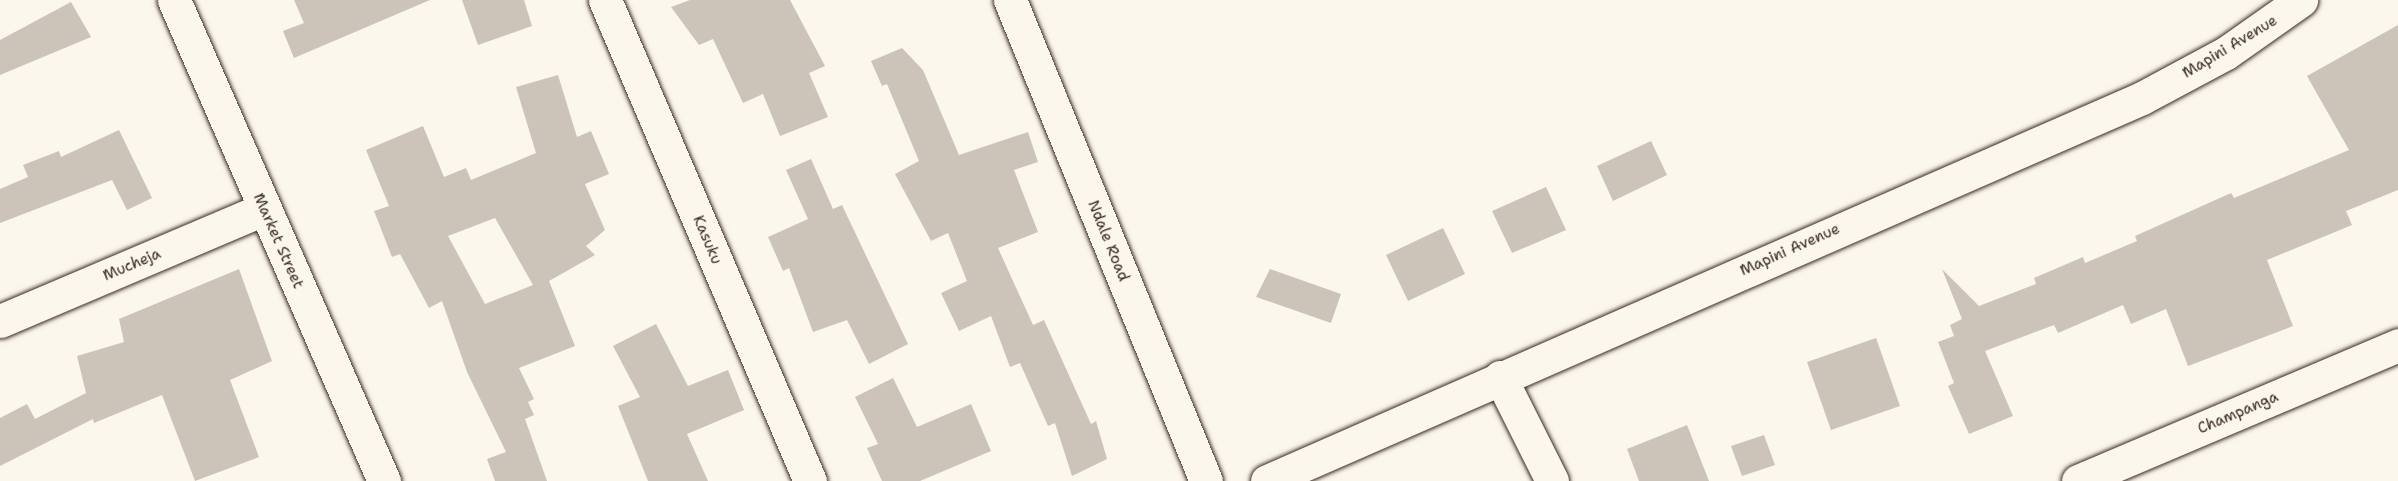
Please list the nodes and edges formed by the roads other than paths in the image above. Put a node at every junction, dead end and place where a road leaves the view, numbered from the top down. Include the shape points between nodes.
1 (174, 0) edge
2 (605, 0) edge
3 (1010, 0) edge
4 (2301, 0) edge
5 (264, 209) junction
6 (0, 321) edge
7 (2398, 345) edge
8 (1500, 377) junction
9 (384, 481) edge
10 (810, 481) edge
11 (1206, 481) edge
12 (1267, 481) edge
13 (1552, 481) edge
14 (2078, 481) edge

1 - 5 street, Market Street
2 - 10 street, Kasuku
3 - 11 street, Ndale Road
4 - 8 street, Mapini Avenue via 2226,53 2142,98
5 - 6 street, Mucheja
5 - 9 street, Market Street
7 - 14 street, Champanga
8 - 12 street, Mapini Avenue
8 - 13 street

